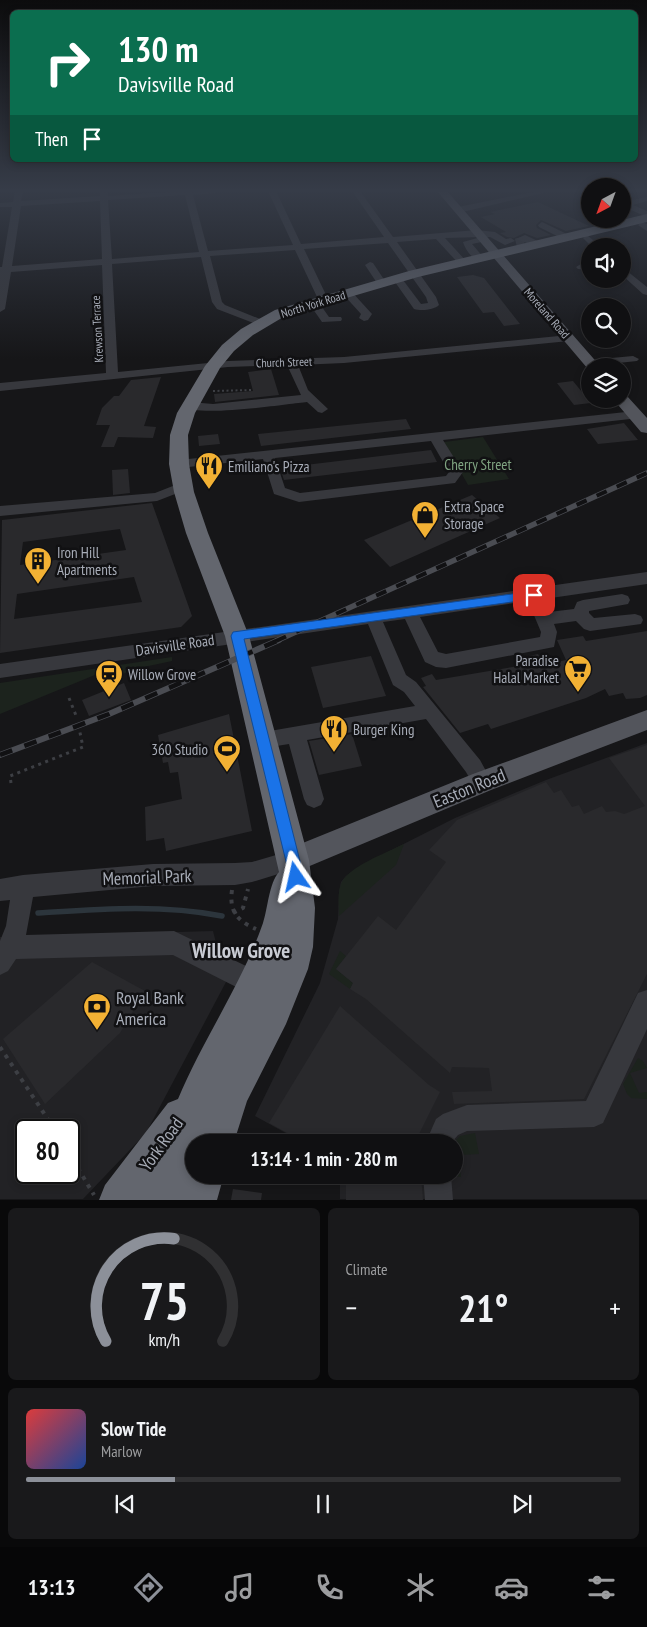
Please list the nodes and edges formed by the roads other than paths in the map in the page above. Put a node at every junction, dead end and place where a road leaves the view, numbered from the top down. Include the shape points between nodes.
1 (7, 247) edge
2 (106, 247) edge
3 (203, 247) edge
4 (285, 247) edge
5 (298, 247) edge
6 (396, 247) edge
7 (448, 247) edge
8 (469, 247) edge
9 (480, 247) edge
10 (485, 247) edge
11 (490, 247) edge
12 (205, 253) junction
13 (479, 258) junction
14 (106, 262) junction
15 (462, 262) junction
16 (370, 265) dead end
17 (3, 269) edge
18 (416, 276) junction
19 (631, 278) edge
20 (400, 282) junction
21 (378, 285) junction
22 (647, 292) edge
23 (347, 293) junction
24 (318, 300) junction
25 (0, 309) edge
26 (364, 318) dead end
27 (337, 319) dead end
28 (261, 323) junction
29 (569, 338) junction
30 (586, 358) edge
31 (291, 362) junction
32 (213, 366) junction
33 (112, 376) junction
34 (0, 387) edge
35 (309, 398) junction
36 (190, 406) junction
37 (322, 408) dead end
38 (629, 408) edge
39 (635, 415) junction
40 (647, 428) edge
41 (435, 437) junction
42 (268, 455) junction
43 (183, 483) junction
44 (0, 511) edge
45 (647, 578) edge
46 (534, 595) junction
47 (622, 600) dead end
48 (410, 612) junction
49 (580, 614) junction
50 (373, 617) junction
51 (544, 619) junction
52 (635, 620) dead end
53 (237, 636) junction
54 (0, 671) edge
55 (430, 711) junction
56 (647, 720) edge
57 (296, 734) junction
58 (264, 740) junction
59 (482, 782) junction
60 (314, 799) dead end
61 (293, 860) junction
62 (23, 886) junction
63 (0, 890) edge
64 (6, 955) edge
65 (266, 991) junction
66 (647, 1002) edge
67 (201, 1088) junction
68 (217, 1134) edge
69 (441, 1134) edge
70 (201, 1184) edge
71 (438, 1184) edge
72 (108, 1198) edge
73 (161, 1200) edge
74 (196, 1200) edge
75 (440, 1200) edge

1 - 17 street
2 - 14 street, Krewson Terrace
3 - 12 street
4 - 12 street
5 - 24 street
6 - 18 street
7 - 15 street
8 - 13 street
9 - 18 highway
10 - 13 highway
11 - 29 main road, Moreland Road
12 - 14 street
12 - 28 street via 221,307
13 - 15 highway
14 - 17 street
14 - 33 street, Krewson Terrace
15 - 18 highway
16 - 21 street
17 - 25 street
18 - 20 highway
18 - 20 street via 434,306 418,307
18 - 21 highway
19 - 22 street
20 - 21 highway
21 - 23 highway, North York Road
23 - 24 highway, North York Road
23 - 26 street via 367,314
24 - 27 street via 326,320
24 - 28 highway, North York Road
28 - 32 highway, North York Road via 228,348
29 - 30 main road, Moreland Road
29 - 31 street, Church Street via 344,360
31 - 32 street, Church Street
31 - 35 street
32 - 33 street, Church Street
32 - 36 highway, North York Road
33 - 34 street, Church Street
35 - 36 street via 213,408
35 - 37 street
36 - 43 highway, North York Road via 179,436
38 - 39 main road
39 - 40 main road
39 - 41 street
41 - 42 street
41 - 42 street via 456,472 450,480 299,498 279,491
42 - 43 street
43 - 44 street via 157,497
43 - 53 highway, North York Road
45 - 46 street, Davisville Road
46 - 48 street, Davisville Road
46 - 51 street
47 - 49 street via 583,606
48 - 50 street, Davisville Road
48 - 51 street via 431,657 440,661 548,642 549,632
49 - 51 street
49 - 52 street via 590,625
50 - 53 street, Davisville Road
50 - 55 street via 399,680
53 - 54 street, Davisville Road
53 - 58 highway
55 - 57 street
55 - 59 street
56 - 59 main road, Easton Road
57 - 58 street
57 - 60 street
58 - 61 highway
59 - 61 main road, Easton Road
61 - 62 street, Memorial Park via 235,874 153,875
61 - 65 highway via 299,894 299,926 294,954
62 - 63 street, Memorial Park
62 - 64 street via 18,923
64 - 65 street via 174,944 211,960
65 - 67 highway
65 - 68 highway
66 - 69 street via 594,1114 467,1118 450,1124
67 - 72 highway, York Road via 158,1151
67 - 73 highway
70 - 74 highway
71 - 75 street

